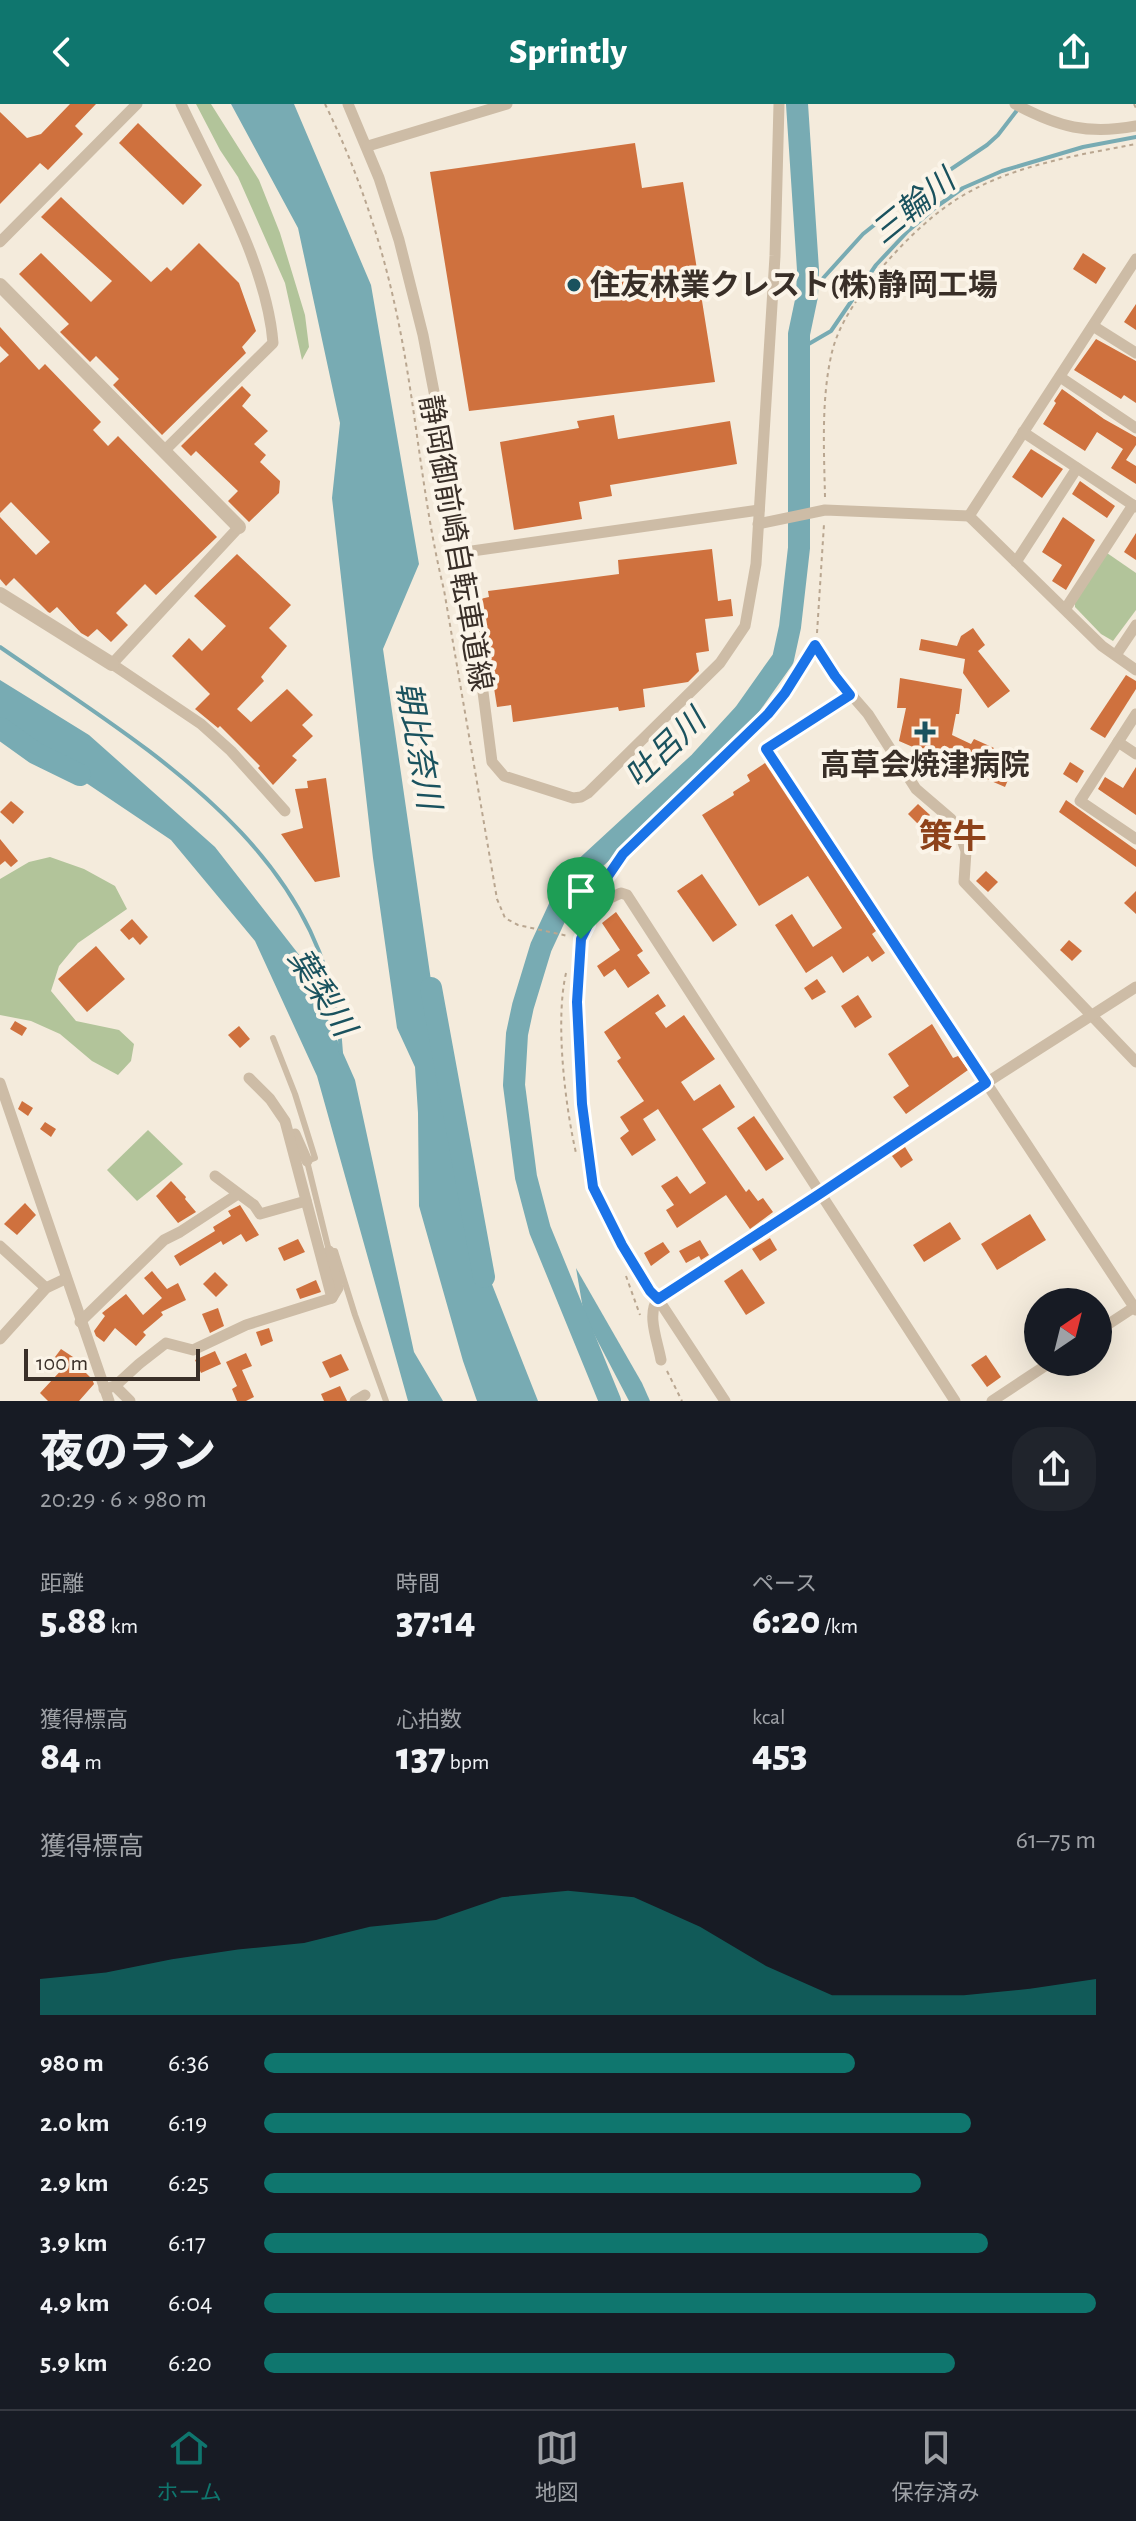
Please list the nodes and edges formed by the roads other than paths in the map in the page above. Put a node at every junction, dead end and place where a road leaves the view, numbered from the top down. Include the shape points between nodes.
1 (137, 104) edge
2 (181, 104) edge
3 (348, 104) edge
4 (507, 104) edge
5 (779, 104) edge
6 (1015, 104) edge
7 (1136, 126) edge
8 (368, 146) junction
9 (0, 242) edge
10 (1134, 266) edge
11 (0, 285) edge
12 (1093, 326) junction
13 (1136, 353) edge
14 (1060, 377) junction
15 (1136, 428) edge
16 (1023, 432) junction
17 (164, 451) junction
18 (1077, 468) junction
19 (1135, 506) edge
20 (759, 510) junction
21 (969, 516) junction
22 (758, 524) junction
23 (239, 527) joint
24 (465, 552) junction
25 (1016, 562) junction
26 (0, 594) edge
27 (1066, 608) junction
28 (1136, 625) edge
29 (815, 645) road end
30 (1116, 655) junction
31 (112, 664) junction
32 (1136, 670) edge
33 (850, 695) junction
34 (1136, 714) edge
35 (1118, 742) junction
36 (1136, 754) edge
37 (285, 811) dead end
38 (1136, 839) edge
39 (1136, 987) edge
40 (1092, 1016) junction
41 (273, 1038) dead end
42 (1136, 1062) edge
43 (249, 1078) dead end
44 (0, 1083) edge
45 (986, 1083) junction
46 (285, 1121) junction
47 (307, 1161) junction
48 (215, 1176) dead end
49 (821, 1193) junction
50 (238, 1194) junction
51 (306, 1201) junction
52 (0, 1246) edge
53 (329, 1251) junction
54 (65, 1279) junction
55 (46, 1288) junction
56 (332, 1298) junction
57 (658, 1299) junction
58 (1135, 1308) edge
59 (80, 1322) junction
60 (1112, 1322) edge
61 (0, 1339) edge
62 (661, 1360) dead end
63 (1030, 1376) edge
64 (110, 1387) junction
65 (109, 1401) edge
66 (130, 1401) edge
67 (386, 1401) edge
68 (725, 1401) edge
69 (955, 1401) edge
70 (992, 1401) edge

1 - 9 street
2 - 17 street via 249,250 273,343
3 - 8 street
4 - 8 street
5 - 20 street
6 - 7 street via 1078,129
8 - 24 street via 423,335
10 - 12 street
11 - 17 street
12 - 13 street
12 - 14 street
14 - 15 street
14 - 16 street
16 - 18 street
16 - 21 street
17 - 23 street
18 - 19 street
18 - 25 street
19 - 27 street
20 - 22 street
20 - 24 street
21 - 22 street via 825,510
21 - 25 street
22 - 24 street via 745,626 720,663 588,793 573,798 504,776 492,762
23 - 31 street
25 - 27 street
26 - 31 street
27 - 30 street
28 - 30 street
29 - 33 street
30 - 32 street
31 - 37 street via 201,724
33 - 40 street via 916,789 951,819 966,851 964,882
33 - 45 street via 766,749
34 - 35 street
35 - 36 street
35 - 38 street via 1080,801
39 - 40 street
40 - 42 street
40 - 45 street
41 - 47 lane via 315,1158
43 - 46 street
44 - 54 street
45 - 49 street
45 - 58 street
46 - 47 street
46 - 51 street
47 - 53 lane
48 - 50 street
49 - 57 street
49 - 57 street via 627,895 606,900 581,939 577,1002 582,1104 593,1187 622,1245
49 - 69 street
50 - 51 street via 260,1214
50 - 59 street via 164,1240
51 - 56 street
52 - 55 street
53 - 56 street via 338,1288
53 - 67 lane via 335,1251
54 - 55 street
54 - 59 street
55 - 61 street
56 - 64 street via 246,1325 193,1350 166,1343
57 - 62 street via 653,1316
57 - 68 street
58 - 60 street
59 - 64 street
63 - 70 street
64 - 65 street
64 - 66 street

